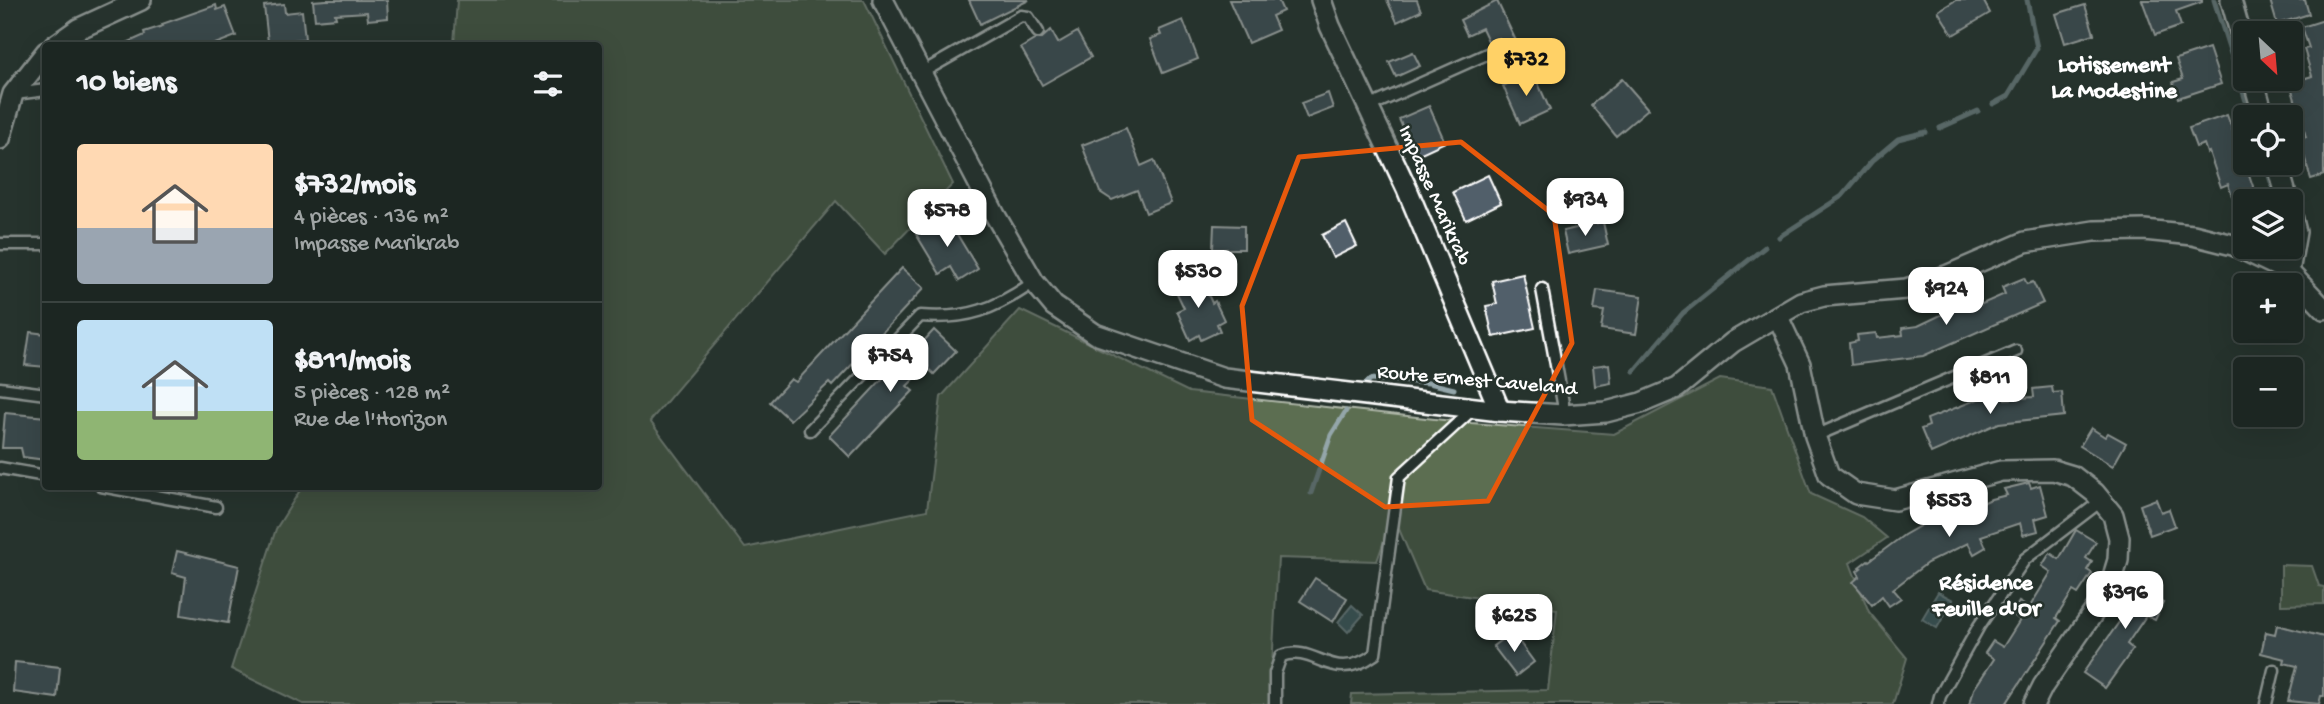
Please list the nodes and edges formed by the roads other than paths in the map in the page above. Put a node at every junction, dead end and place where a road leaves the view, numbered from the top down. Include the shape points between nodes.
1 (141, 0) edge
2 (883, 0) edge
3 (1321, 0) edge
4 (2231, 0) edge
5 (2237, 21) edge
6 (1038, 32) dead end
7 (60, 42) edge
8 (1489, 53) dead end
9 (42, 57) edge
10 (921, 73) junction
11 (42, 90) edge
12 (13, 94) junction
13 (1368, 107) junction
14 (0, 139) edge
15 (0, 244) edge
16 (42, 244) edge
17 (2292, 259) edge
18 (2289, 272) junction
19 (1034, 282) junction
20 (1542, 289) dead end
21 (2324, 309) edge
22 (1777, 317) junction
23 (2016, 351) dead end
24 (0, 387) edge
25 (42, 393) edge
26 (1475, 408) junction
27 (1500, 411) junction
28 (1563, 415) junction
29 (810, 430) dead end
30 (1815, 436) junction
31 (0, 468) edge
32 (42, 475) edge
33 (122, 490) edge
34 (2101, 501) junction
35 (216, 508) dead end
36 (2274, 670) dead end
37 (1275, 704) edge
38 (1938, 704) edge
39 (2034, 704) edge
40 (2266, 704) edge

1 - 7 street
2 - 10 street, Route Ernest Caveland
3 - 13 street, Impasse Marikrab
4 - 5 street
6 - 10 lane via 1028,17 1021,16
8 - 13 lane
9 - 12 street
10 - 19 street, Route Ernest Caveland
11 - 12 lane
12 - 14 street
13 - 27 street, Impasse Marikrab
15 - 16 lane
17 - 18 street
18 - 21 street, Route Ernest Caveland
18 - 22 street, Route Ernest Caveland via 2233,245 2193,235 2144,229 2094,231 2025,242 1906,289 1801,302
19 - 26 street, Route Ernest Caveland via 1054,306 1095,334 1224,378
19 - 29 lane via 989,309 947,318 920,316
20 - 28 lane
22 - 28 street, Route Ernest Caveland via 1733,342 1677,388 1606,412
22 - 30 street via 1800,364
23 - 30 lane
24 - 25 lane
26 - 27 street, Route Ernest Caveland
26 - 37 lane via 1399,477 1375,654 1359,666 1334,666 1294,651 1281,656 1275,673
27 - 28 street, Route Ernest Caveland
30 - 34 street via 1829,475 1856,494 1895,500 2001,471 2053,470 2073,475
31 - 32 lane
33 - 35 lane
34 - 38 lane via 2025,559 1979,626
34 - 39 street via 2113,515 2119,538 2109,590
36 - 40 lane

